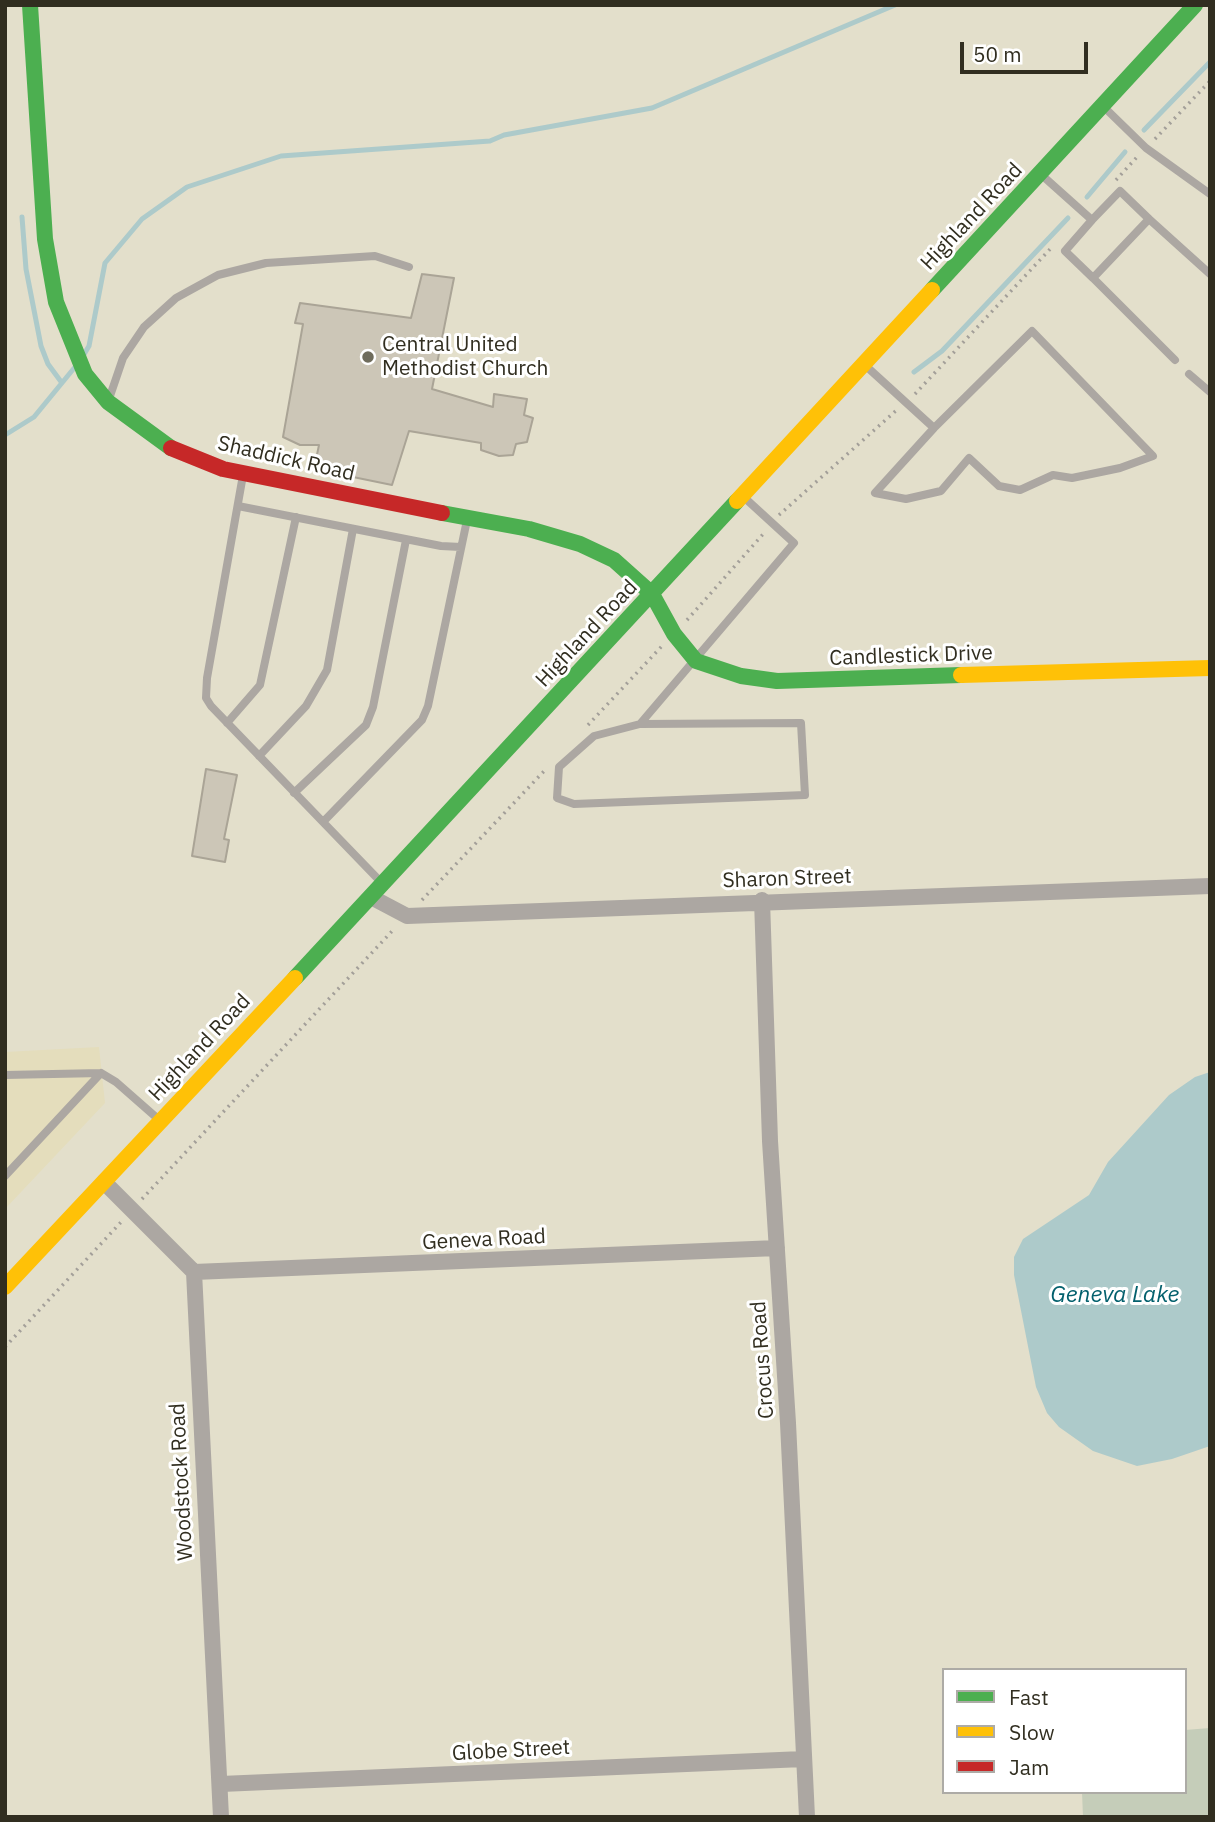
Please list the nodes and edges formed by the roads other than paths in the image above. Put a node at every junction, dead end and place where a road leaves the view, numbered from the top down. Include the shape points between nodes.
1 (30, 5) edge
2 (1195, 5) edge
3 (1103, 106) junction
4 (1040, 174) junction
5 (1210, 194) edge
6 (1149, 219) junction
7 (1092, 220) junction
8 (409, 267) dead end
9 (1210, 274) edge
10 (1093, 278) junction
11 (1175, 360) dead end
12 (865, 365) junction
13 (1189, 374) dead end
14 (1210, 392) edge
15 (108, 402) junction
16 (934, 428) junction
17 (244, 474) junction
18 (743, 496) junction
19 (238, 506) junction
20 (296, 517) junction
21 (467, 517) junction
22 (353, 529) junction
23 (406, 540) junction
24 (461, 547) junction
25 (652, 594) junction
26 (696, 661) junction
27 (1210, 668) edge
28 (227, 723) junction
29 (639, 724) junction
30 (259, 756) junction
31 (294, 793) junction
32 (323, 822) junction
33 (383, 884) junction
34 (1210, 886) edge
35 (371, 897) junction
36 (762, 900) junction
37 (101, 1073) junction
38 (5, 1075) edge
39 (160, 1121) junction
40 (5, 1176) edge
41 (104, 1182) junction
42 (777, 1248) junction
43 (194, 1272) junction
44 (5, 1287) edge
45 (803, 1759) junction
46 (220, 1784) junction
47 (221, 1817) edge
48 (807, 1817) edge

1 - 15 main road, Shaddick Road via 45,239 56,302 85,374
2 - 3 main road, Highland Road
3 - 4 main road, Highland Road
3 - 5 lane via 1146,148
4 - 7 lane
4 - 12 main road, Highland Road
6 - 7 lane via 1120,191
6 - 9 lane
6 - 10 lane
7 - 10 lane via 1065,251
8 - 15 lane via 375,256 266,263 218,275 176,298 144,327 123,358
10 - 11 lane
12 - 16 lane
12 - 18 main road, Highland Road
13 - 14 lane
15 - 17 main road, Shaddick Road via 172,449
16 - 16 lane via 875,493 906,499 941,491 969,458 999,486 1020,490 1053,475 1072,478 1153,456 1032,331
17 - 19 lane
17 - 21 main road, Shaddick Road
18 - 25 main road, Highland Road
18 - 26 lane via 794,544
19 - 20 lane
19 - 28 lane via 207,678 206,698
20 - 22 lane
20 - 28 lane via 260,685
21 - 24 lane
21 - 25 main road, Shaddick Road via 580,544 614,560
22 - 23 lane
22 - 30 lane via 327,670 306,706
23 - 24 lane
23 - 31 lane via 366,725
24 - 32 lane via 422,720
25 - 26 main road via 674,634
25 - 33 main road, Highland Road
26 - 27 main road, Candlestick Drive via 741,676 777,681
26 - 29 lane
28 - 30 lane
29 - 29 lane via 594,736 559,767 557,798 574,804 806,795 801,723
30 - 31 lane
31 - 32 lane
32 - 33 lane
33 - 35 main road, Highland Road
34 - 36 street, Sharon Street
35 - 36 street, Sharon Street via 407,916
35 - 39 main road, Highland Road
36 - 42 street, Crocus Road
37 - 38 lane
37 - 39 lane
37 - 40 lane
39 - 41 main road, Highland Road
41 - 43 street
41 - 44 main road, Highland Road
42 - 43 street, Geneva Road
42 - 45 street, Crocus Road
43 - 46 street, Woodstock Road
45 - 46 street, Globe Street
45 - 48 street, Crocus Road
46 - 47 street, Woodstock Road

